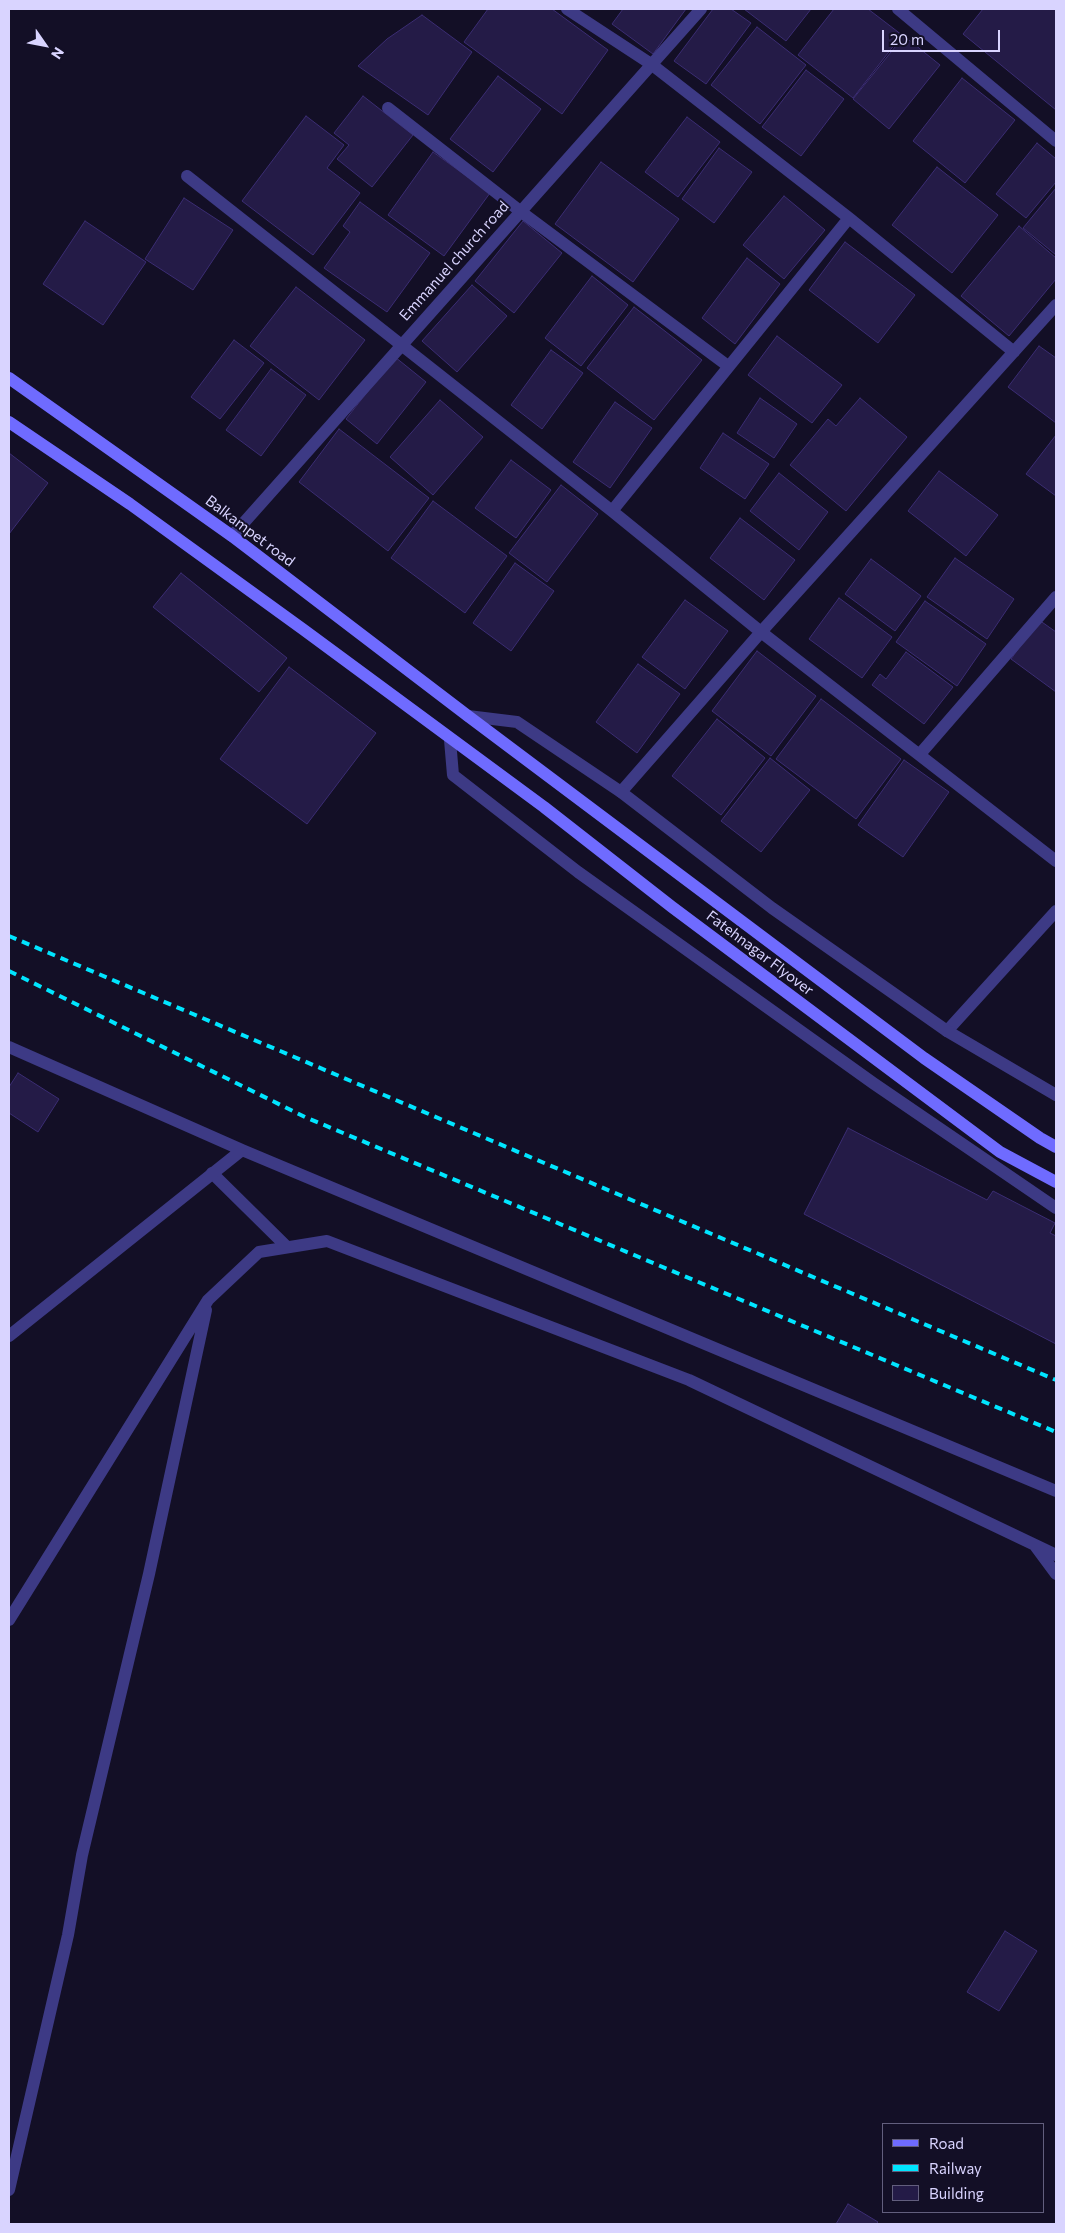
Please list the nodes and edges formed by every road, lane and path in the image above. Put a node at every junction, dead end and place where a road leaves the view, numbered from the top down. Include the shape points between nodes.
1 (567, 9) edge
2 (701, 9) edge
3 (898, 9) edge
4 (651, 64) junction
5 (388, 108) dead end
6 (1056, 141) edge
7 (187, 176) dead end
8 (520, 211) junction
9 (849, 218) junction
10 (1056, 305) edge
11 (401, 344) junction
12 (1014, 352) junction
13 (728, 366) junction
14 (9, 378) edge
15 (9, 422) edge
16 (612, 511) junction
17 (232, 536) junction
18 (1056, 597) edge
19 (761, 632) junction
20 (468, 716) junction
21 (450, 740) junction
22 (920, 754) junction
23 (620, 792) junction
24 (1056, 861) edge
25 (1056, 911) edge
26 (947, 1031) junction
27 (9, 1046) edge
28 (1056, 1095) edge
29 (1056, 1147) edge
30 (242, 1150) junction
31 (212, 1173) junction
32 (1056, 1182) edge
33 (1056, 1208) edge
34 (287, 1247) junction
35 (208, 1300) junction
36 (9, 1336) edge
37 (1056, 1491) edge
38 (1034, 1545) junction
39 (1056, 1555) edge
40 (1056, 1574) edge
41 (9, 1620) edge
42 (9, 2190) edge

1 - 4 street
2 - 4 street, Emmanuel church road
3 - 6 street
4 - 8 street, Emmanuel church road
4 - 9 street
5 - 8 street
7 - 11 street
8 - 11 street, Emmanuel church road
8 - 13 street
9 - 12 street
9 - 13 street
10 - 12 street
11 - 16 street
11 - 17 street, Emmanuel church road
12 - 19 street
13 - 16 street
14 - 17 main road, Balkampet road
15 - 21 main road via 130,504
16 - 19 street
17 - 20 main road, Balkampet road
18 - 22 street
19 - 22 street
19 - 23 street
20 - 23 street via 517,722
20 - 29 main road, Fatehnagar Flyover via 924,1058
21 - 32 main road, Fatehnagar Flyover via 1000,1152
21 - 33 street via 453,775 570,866 873,1083
22 - 24 street
23 - 26 street via 772,908
25 - 26 street
26 - 28 street
27 - 30 street
30 - 31 street
30 - 37 street
31 - 34 street
31 - 36 street
34 - 35 street via 259,1252
34 - 38 street via 327,1241 690,1380
35 - 41 street
35 - 42 street
38 - 39 street
38 - 40 street

